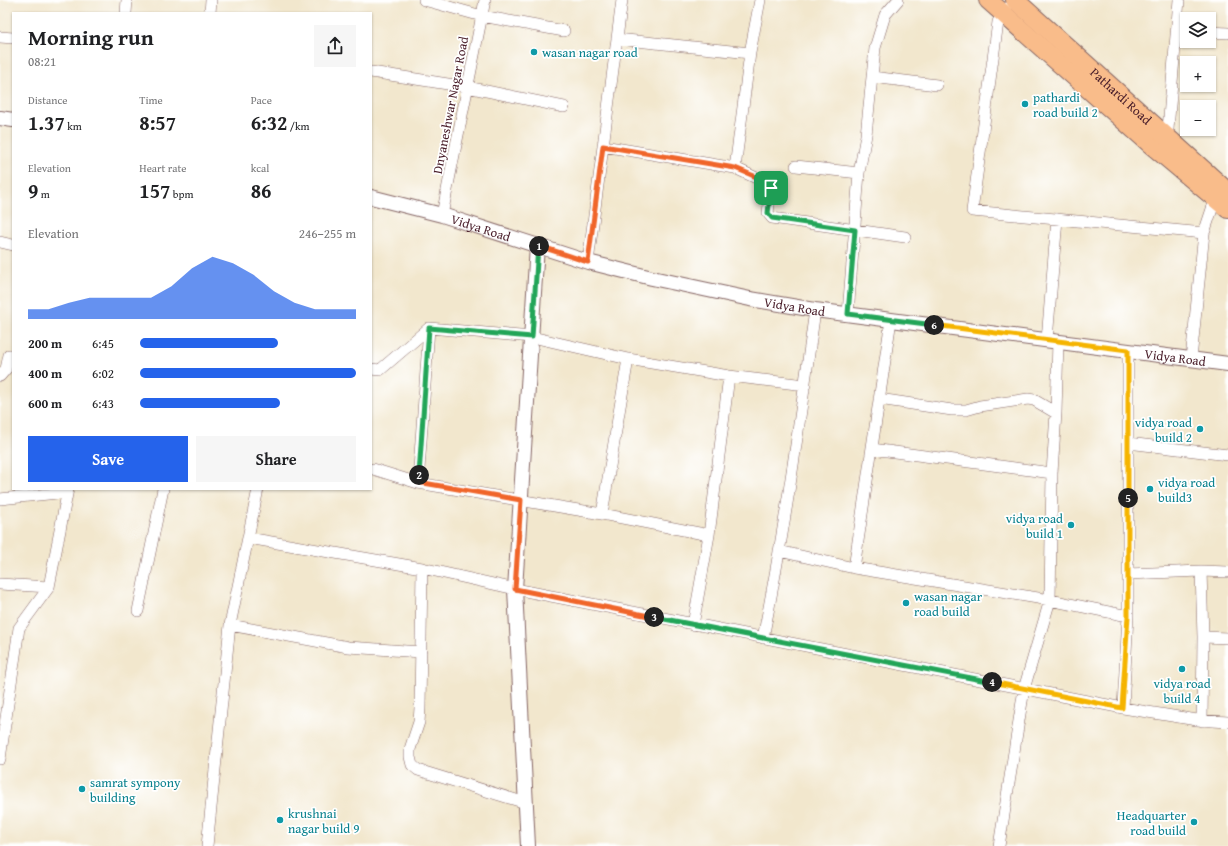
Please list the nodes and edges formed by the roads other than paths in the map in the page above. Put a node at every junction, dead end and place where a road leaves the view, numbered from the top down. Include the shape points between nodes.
1 (127, 0) edge
2 (211, 0) edge
3 (424, 0) edge
4 (485, 0) edge
5 (622, 0) edge
6 (760, 0) edge
7 (898, 0) edge
8 (988, 0) edge
9 (1179, 0) edge
10 (1010, 4) edge
11 (126, 12) edge
12 (210, 12) edge
13 (1180, 12) edge
14 (482, 16) junction
15 (564, 31) dead end
16 (1216, 32) edge
17 (1228, 33) edge
18 (0, 37) edge
19 (12, 38) edge
20 (617, 39) junction
21 (1180, 46) edge
22 (750, 53) junction
23 (372, 72) edge
24 (872, 77) junction
25 (938, 85) dead end
26 (467, 87) junction
27 (564, 107) dead end
28 (0, 118) edge
29 (12, 120) edge
30 (1168, 137) junction
31 (603, 146) junction
32 (1162, 154) junction
33 (796, 166) dead end
34 (735, 168) junction
35 (860, 173) junction
36 (372, 196) edge
37 (1223, 196) edge
38 (442, 215) junction
39 (1057, 219) junction
40 (855, 230) junction
41 (1204, 234) junction
42 (905, 237) dead end
43 (0, 242) edge
44 (12, 245) edge
45 (538, 246) junction
46 (588, 262) junction
47 (815, 310) junction
48 (848, 314) junction
49 (891, 320) junction
50 (429, 328) junction
51 (532, 337) junction
52 (1053, 341) junction
53 (1128, 350) junction
54 (12, 356) edge
55 (1191, 359) junction
56 (628, 360) junction
57 (1228, 364) edge
58 (372, 369) edge
59 (0, 376) edge
60 (729, 376) junction
61 (805, 385) junction
62 (879, 399) junction
63 (1056, 413) junction
64 (1128, 443) junction
65 (872, 449) junction
66 (1228, 456) edge
67 (372, 469) dead end
68 (1052, 473) junction
69 (418, 482) junction
70 (163, 490) edge
71 (258, 490) edge
72 (68, 491) edge
73 (0, 499) edge
74 (521, 500) junction
75 (602, 514) junction
76 (709, 535) junction
77 (248, 538) junction
78 (779, 551) junction
79 (422, 568) junction
80 (854, 568) junction
81 (1201, 571) junction
82 (1228, 572) edge
83 (1128, 574) junction
84 (0, 584) edge
85 (49, 587) junction
86 (515, 589) junction
87 (1050, 600) junction
88 (138, 611) dead end
89 (1128, 616) junction
90 (693, 625) junction
91 (230, 626) junction
92 (1203, 637) junction
93 (763, 638) junction
94 (1228, 638) edge
95 (421, 652) junction
96 (1024, 689) junction
97 (1122, 708) junction
98 (1202, 721) junction
99 (1228, 722) edge
100 (0, 759) edge
101 (526, 803) junction
102 (207, 846) edge
103 (528, 846) edge
104 (1000, 846) edge

1 - 11 street
2 - 12 street
3 - 14 street
4 - 14 street, Dnyaneshwar Nagar Road
5 - 20 street
6 - 22 street
7 - 24 street via 885,15 875,48
8 - 10 main road
9 - 13 street
10 - 30 main road, Pathardi Road
10 - 32 main road
10 - 39 street via 998,22 972,211
14 - 15 street
14 - 26 street, Dnyaneshwar Nagar Road
16 - 17 street
18 - 19 street
20 - 22 street
20 - 31 street
21 - 30 street
22 - 34 street
23 - 26 street
24 - 25 street
24 - 35 street
26 - 27 street
26 - 38 street, Dnyaneshwar Nagar Road
28 - 29 street
30 - 32 street
30 - 37 main road, Pathardi Road
31 - 34 street
31 - 46 street
32 - 37 main road
33 - 35 street
34 - 40 street via 769,184 771,188 768,213 772,218
35 - 40 street
36 - 38 street, Vidya Road
37 - 41 street
38 - 45 street, Vidya Road
39 - 41 street
39 - 52 street
40 - 42 street
40 - 48 street
41 - 55 street
43 - 44 street
45 - 46 street, Vidya Road
45 - 51 street
46 - 47 street, Vidya Road via 750,299
47 - 48 street, Vidya Road
47 - 61 street
48 - 49 street, Vidya Road
49 - 52 street, Vidya Road
49 - 62 street
50 - 51 street
50 - 58 street via 380,370
50 - 69 street
51 - 56 street
51 - 74 street
52 - 53 street, Vidya Road
52 - 63 street
53 - 55 street, Vidya Road
53 - 64 street
54 - 59 street via 9,355 6,369
55 - 57 street, Vidya Road
56 - 60 street
56 - 75 street
60 - 61 street
60 - 76 street
61 - 78 street
62 - 63 street via 966,410 1028,399
62 - 65 street
63 - 68 street
64 - 66 street
64 - 83 street
65 - 68 street
65 - 80 street
67 - 69 street
68 - 87 street
69 - 74 street
70 - 88 street
71 - 77 street
72 - 73 street
72 - 85 street
74 - 75 street
74 - 86 street
75 - 76 street
76 - 90 street
77 - 79 street
77 - 91 street
78 - 80 street
78 - 93 street
79 - 86 street
79 - 95 street
80 - 87 street
81 - 82 street
81 - 83 street
81 - 92 street
83 - 89 street
84 - 85 street
85 - 100 street via 19,628
86 - 90 street
86 - 101 street
87 - 89 street
87 - 96 street
89 - 97 street
90 - 93 street
91 - 95 street via 348,647
91 - 102 street
92 - 94 street
92 - 98 street
93 - 96 street
95 - 101 street via 419,722 410,749 412,765 418,770
96 - 97 street
96 - 104 street
97 - 98 street
98 - 99 street
101 - 103 street

